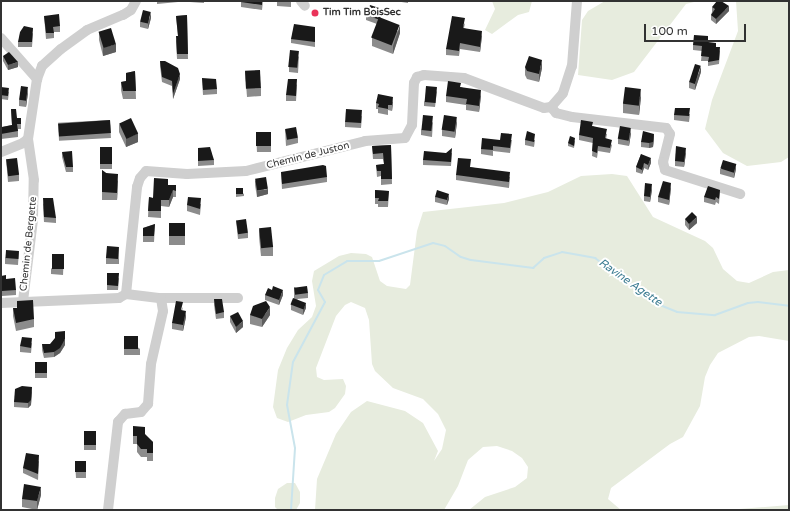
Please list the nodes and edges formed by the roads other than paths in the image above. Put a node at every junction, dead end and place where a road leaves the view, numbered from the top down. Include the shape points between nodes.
1 (136, 1) edge
2 (577, 1) edge
3 (1, 38) edge
4 (37, 79) junction
5 (551, 107) junction
6 (28, 139) junction
7 (1, 152) edge
8 (740, 194) dead end
9 (126, 294) junction
10 (161, 298) junction
11 (238, 298) dead end
12 (23, 302) junction
13 (1, 303) edge
14 (108, 510) edge

1 - 4 street, Chemin de Bergette via 131,10 87,30 61,49 42,66
2 - 5 street via 572,66 563,93
3 - 4 street
4 - 6 street, Chemin de Bergette
5 - 8 street via 556,113 572,117 666,128 670,134 663,162 665,170
5 - 9 street, Chemin de Juston via 544,108 464,78 424,75 417,77 414,83 412,125 405,138 365,141 246,171 187,174 146,172 140,178 137,187
6 - 7 street
6 - 12 street, Chemin de Bergette via 34,188
9 - 10 street
9 - 12 street via 119,298
10 - 11 street
10 - 14 street via 163,310 151,364 148,404 141,412 125,414 118,422
12 - 13 street

